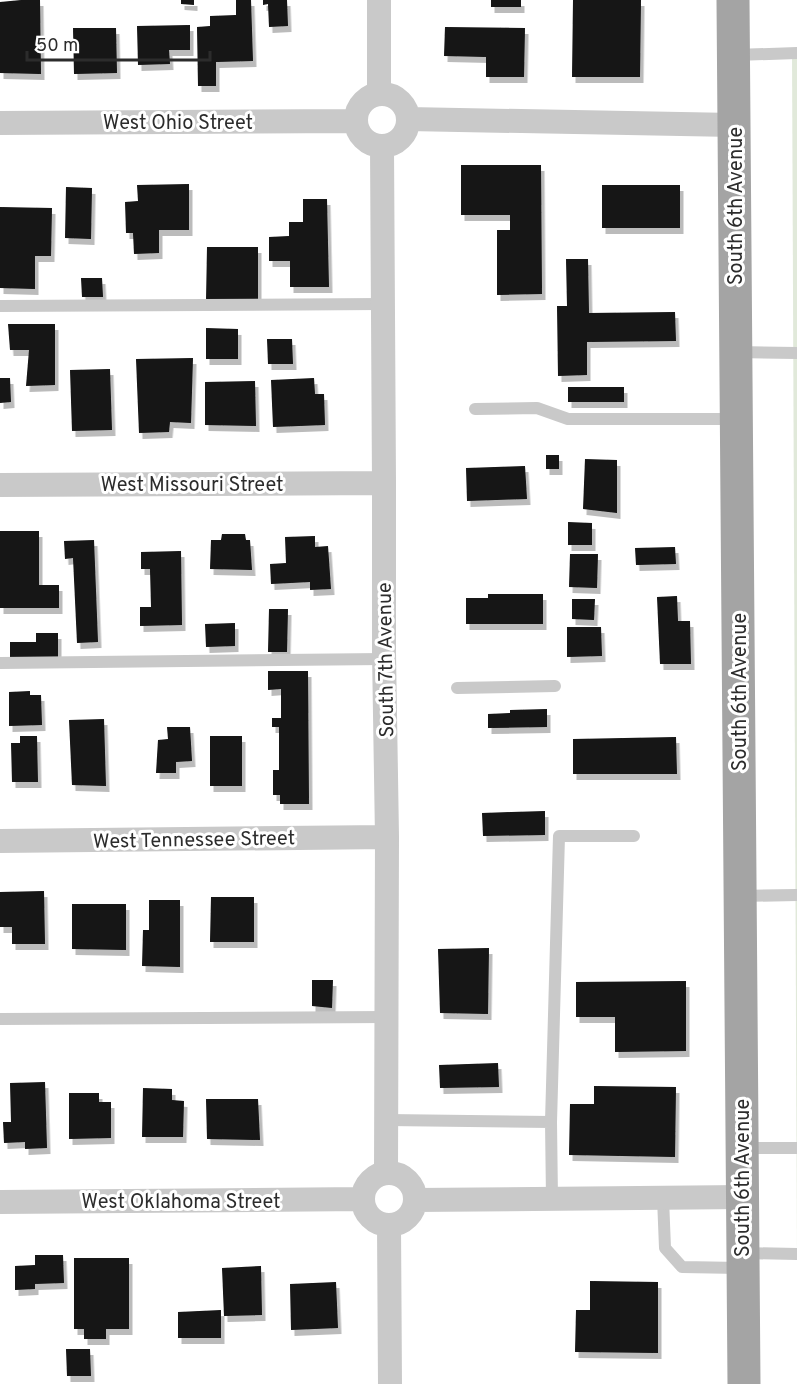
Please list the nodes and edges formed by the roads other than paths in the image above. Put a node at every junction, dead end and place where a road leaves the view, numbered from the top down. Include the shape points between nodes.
1 (379, 0) edge
2 (733, 0) edge
3 (797, 53) edge
4 (734, 55) junction
5 (379, 94) junction
6 (408, 119) junction
7 (356, 121) junction
8 (0, 123) edge
9 (734, 125) junction
10 (382, 147) junction
11 (383, 304) junction
12 (0, 306) edge
13 (736, 352) junction
14 (797, 353) edge
15 (475, 409) dead end
16 (737, 419) junction
17 (384, 483) junction
18 (0, 485) edge
19 (384, 659) junction
20 (0, 663) edge
21 (555, 686) dead end
22 (457, 688) dead end
23 (634, 836) dead end
24 (387, 837) junction
25 (0, 841) edge
26 (797, 895) edge
27 (740, 896) junction
28 (387, 1017) junction
29 (0, 1019) edge
30 (387, 1120) junction
31 (551, 1122) junction
32 (742, 1148) junction
33 (797, 1148) edge
34 (386, 1173) junction
35 (742, 1197) junction
36 (552, 1198) junction
37 (663, 1198) junction
38 (363, 1199) junction
39 (415, 1200) junction
40 (0, 1202) edge
41 (389, 1225) junction
42 (797, 1254) edge
43 (743, 1261) junction
44 (390, 1384) edge
45 (744, 1384) edge

1 - 5 street
2 - 4 main road, South 6th Avenue
3 - 4 lane
4 - 9 main road, South 6th Avenue
5 - 6 street via 399,100
5 - 7 street via 365,100
6 - 9 street
6 - 10 street via 401,138
7 - 8 street, West Ohio Street
7 - 10 street via 361,136
9 - 13 main road, South 6th Avenue
10 - 11 street, South 7th Avenue
11 - 12 lane
11 - 17 street, South 7th Avenue
13 - 14 lane
13 - 16 main road, South 6th Avenue
15 - 16 lane via 537,408 568,419
16 - 27 main road, South 6th Avenue
17 - 18 street, West Missouri Street
17 - 19 street, South 7th Avenue
19 - 20 lane
19 - 24 street, South 7th Avenue
21 - 22 lane
23 - 31 lane via 559,836
24 - 25 street, West Tennessee Street
24 - 28 street, South 7th Avenue
26 - 27 lane
27 - 32 main road, South 6th Avenue
28 - 29 lane
28 - 30 street, South 7th Avenue
30 - 31 lane
30 - 34 street, South 7th Avenue
31 - 36 lane
32 - 33 lane
32 - 35 main road, South 6th Avenue
34 - 38 street via 372,1179
34 - 39 street via 407,1180
35 - 37 street
35 - 43 main road, South 6th Avenue
36 - 37 street
36 - 39 street
37 - 43 lane via 665,1248 682,1267
38 - 40 street, West Oklahoma Street
38 - 41 street via 364,1208 374,1220
39 - 41 street via 407,1218
41 - 44 street
42 - 43 lane
43 - 45 main road, South 6th Avenue

